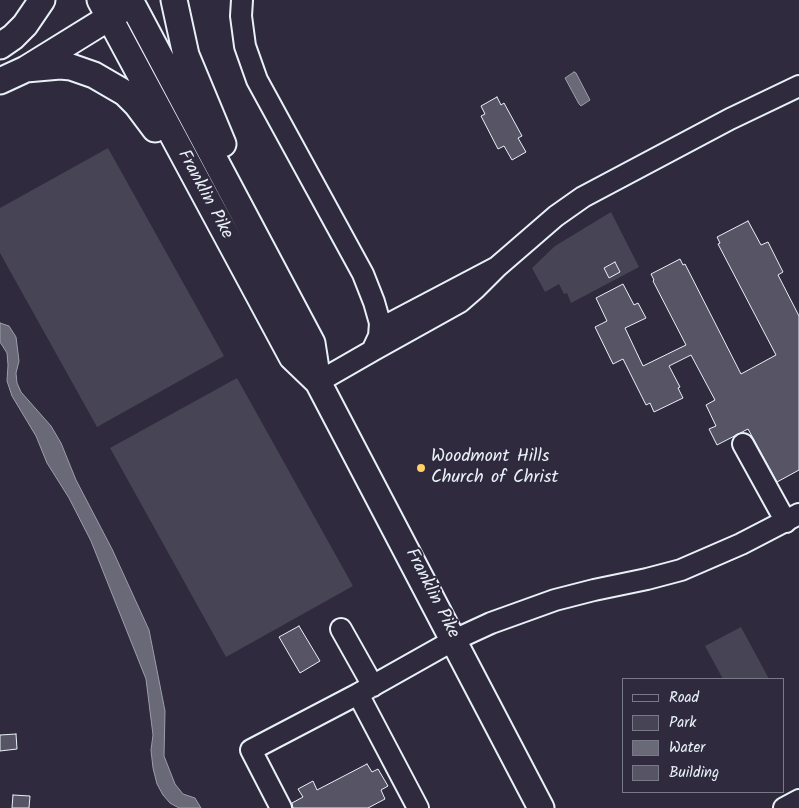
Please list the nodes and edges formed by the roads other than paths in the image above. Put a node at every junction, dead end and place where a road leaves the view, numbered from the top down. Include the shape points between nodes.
1 (42, 0) edge
2 (174, 0) edge
3 (242, 0) edge
4 (131, 2) edge
5 (105, 9) edge
6 (0, 46) edge
7 (26, 69) junction
8 (0, 81) edge
9 (799, 86) edge
10 (264, 254) junction
11 (242, 265) junction
12 (497, 267) junction
13 (380, 328) junction
14 (372, 351) junction
15 (318, 382) junction
16 (743, 444) dead end
17 (792, 518) edge
18 (341, 629) dead end
19 (454, 640) junction
20 (365, 690) junction
21 (799, 800) edge
22 (281, 808) edge
23 (418, 808) edge
24 (541, 808) edge
25 (784, 808) edge

1 - 6 main road via 25,25
2 - 10 main road via 186,55 226,149
3 - 13 street via 243,38 257,80 363,274
4 - 5 main road
4 - 10 main road, Franklin Pike
5 - 7 main road
5 - 11 main road, Franklin Pike
7 - 8 main road
7 - 11 main road via 71,67 94,75 125,93 150,121
9 - 12 street via 583,197
10 - 15 main road, Franklin Pike via 312,343
11 - 15 main road, Franklin Pike via 292,356
12 - 13 street
12 - 14 street via 460,302
13 - 14 street
14 - 15 street
15 - 19 main road, Franklin Pike
16 - 17 street
17 - 19 street via 681,570 555,600
18 - 20 street
19 - 20 street
19 - 24 main road, Franklin Pike
20 - 22 street via 251,750
20 - 23 street
21 - 25 street

